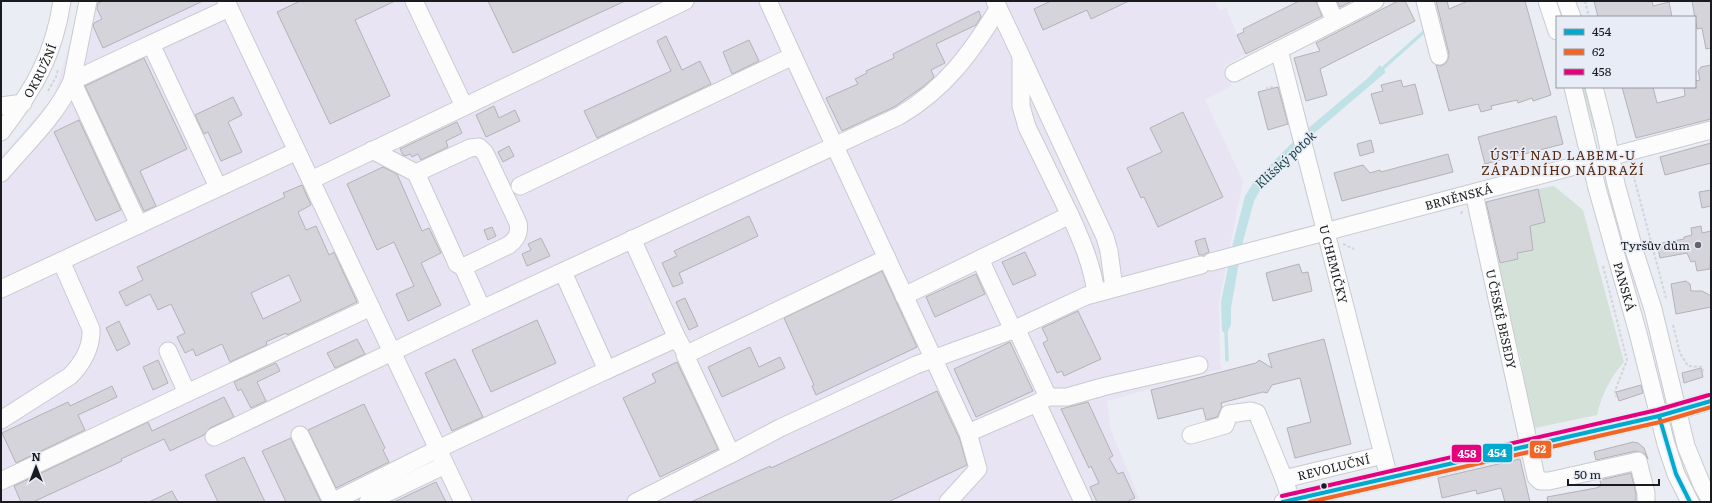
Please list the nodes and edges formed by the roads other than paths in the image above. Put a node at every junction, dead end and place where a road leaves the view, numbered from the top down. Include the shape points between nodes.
1 (62, 1) edge
2 (88, 1) edge
3 (414, 1) edge
4 (685, 1) edge
5 (768, 1) edge
6 (1326, 1) edge
7 (1375, 1) edge
8 (1425, 1) edge
9 (1547, 1) edge
10 (1566, 1) edge
11 (228, 3) edge
12 (997, 5) edge
13 (1572, 16) edge
14 (1335, 21) junction
15 (1556, 28) edge
16 (151, 44) junction
17 (1279, 50) junction
18 (793, 56) junction
19 (1021, 56) junction
20 (1439, 56) dead end
21 (1234, 73) dead end
22 (72, 81) junction
23 (1573, 88) edge
24 (1594, 88) edge
25 (23, 103) junction
26 (1, 106) edge
27 (464, 106) junction
28 (1711, 130) edge
29 (1, 132) edge
30 (835, 146) junction
31 (372, 150) junction
32 (297, 151) junction
33 (1610, 157) junction
34 (1591, 162) junction
35 (1, 173) edge
36 (416, 174) junction
37 (311, 180) junction
38 (520, 186) dead end
39 (218, 187) junction
40 (1474, 193) junction
41 (1070, 215) junction
42 (139, 224) junction
43 (1326, 232) junction
44 (632, 240) junction
45 (887, 258) junction
46 (980, 259) junction
47 (61, 261) junction
48 (463, 267) junction
49 (562, 272) junction
50 (1114, 288) junction
51 (1, 289) edge
52 (1096, 293) junction
53 (904, 296) junction
54 (371, 307) junction
55 (482, 309) junction
56 (1015, 329) junction
57 (678, 338) junction
58 (168, 351) dead end
59 (392, 351) junction
60 (685, 355) junction
61 (934, 359) junction
62 (1199, 365) dead end
63 (608, 370) junction
64 (188, 393) junction
65 (1043, 400) junction
66 (1711, 402) edge
67 (1677, 410) junction
68 (1658, 416) junction
69 (1, 420) edge
70 (968, 433) junction
71 (300, 434) dead end
72 (1191, 435) dead end
73 (214, 437) dead end
74 (1528, 446) junction
75 (438, 449) junction
76 (731, 454) junction
77 (1383, 455) junction
78 (446, 465) junction
79 (1389, 478) junction
80 (1284, 479) junction
81 (1, 481) edge
82 (1686, 498) edge
83 (1301, 499) edge
84 (1078, 501) edge
85 (1711, 501) edge
86 (368, 502) edge
87 (463, 502) edge
88 (636, 502) edge
89 (948, 502) edge
90 (1646, 502) edge

1 - 25 street, OKRUŽNÍ via 52,45 40,75
2 - 22 street
3 - 27 street
4 - 27 street
5 - 18 street
6 - 14 street
7 - 14 street
8 - 20 street
9 - 15 street
10 - 13 street
11 - 16 street
11 - 32 street
12 - 19 street
12 - 30 street via 969,53 928,97 899,116
14 - 17 street
16 - 22 street
16 - 39 street
17 - 21 street
17 - 43 street, U CHEMIČKY
18 - 30 street
18 - 38 street
19 - 41 street via 1020,93 1023,116
19 - 50 street via 1105,238
22 - 35 street via 58,107
22 - 42 street
23 - 34 street, PANSKÁ
24 - 33 street, PANSKÁ
25 - 26 street
25 - 29 street, OKRUŽNÍ
27 - 31 street
28 - 33 street, BRNĚNSKÁ
30 - 44 street
30 - 45 street
31 - 36 street
31 - 37 street
32 - 37 street
32 - 39 street
33 - 34 street, BRNĚNSKÁ
33 - 67 street, PANSKÁ via 1635,253 1653,309
34 - 40 street, BRNĚNSKÁ
34 - 68 street, PANSKÁ
36 - 48 street via 454,259
36 - 48 street via 470,148 479,147 485,153 518,223 518,235 509,245
37 - 54 street
39 - 42 street
40 - 43 street, BRNĚNSKÁ
40 - 74 street, U ČESKÉ BESEDY
41 - 46 street
41 - 52 street via 1086,249
42 - 47 street
43 - 50 street, BRNĚNSKÁ
43 - 77 street, U CHEMIČKY
44 - 49 street
44 - 57 street
45 - 53 street
45 - 60 street
46 - 53 street
46 - 56 street
47 - 51 street
47 - 69 street via 91,329 90,341 83,359 70,376
48 - 55 street
49 - 55 street
49 - 63 street
50 - 52 street, BRNĚNSKÁ
52 - 56 street, BRNĚNSKÁ
53 - 61 street
54 - 59 street
54 - 64 street
55 - 59 street
56 - 61 street, BRNĚNSKÁ
56 - 65 street
57 - 60 street
57 - 63 street
58 - 64 street
59 - 73 street
59 - 75 street
60 - 76 street
61 - 70 street
61 - 76 street, BRNĚNSKÁ via 787,425
62 - 65 street via 1106,386 1067,398
63 - 75 street
64 - 81 street
65 - 70 street
65 - 84 street
66 - 67 street, REVOLUČNÍ
67 - 68 street, REVOLUČNÍ
67 - 85 street, PANSKÁ via 1686,446
68 - 74 street, REVOLUČNÍ
68 - 82 street, PANSKÁ
70 - 89 street via 978,469
71 - 75 street via 332,502
72 - 80 street via 1225,425 1229,414 1251,411 1257,413
74 - 79 street, REVOLUČNÍ
74 - 90 street, U ČESKÉ BESEDY via 1536,477 1543,482 1638,461
75 - 78 street
76 - 88 street, BRNĚNSKÁ
77 - 79 street, U CHEMIČKY
77 - 80 street, REVOLUČNÍ
78 - 86 street
78 - 87 street
79 - 83 street, REVOLUČNÍ
80 - 83 street

